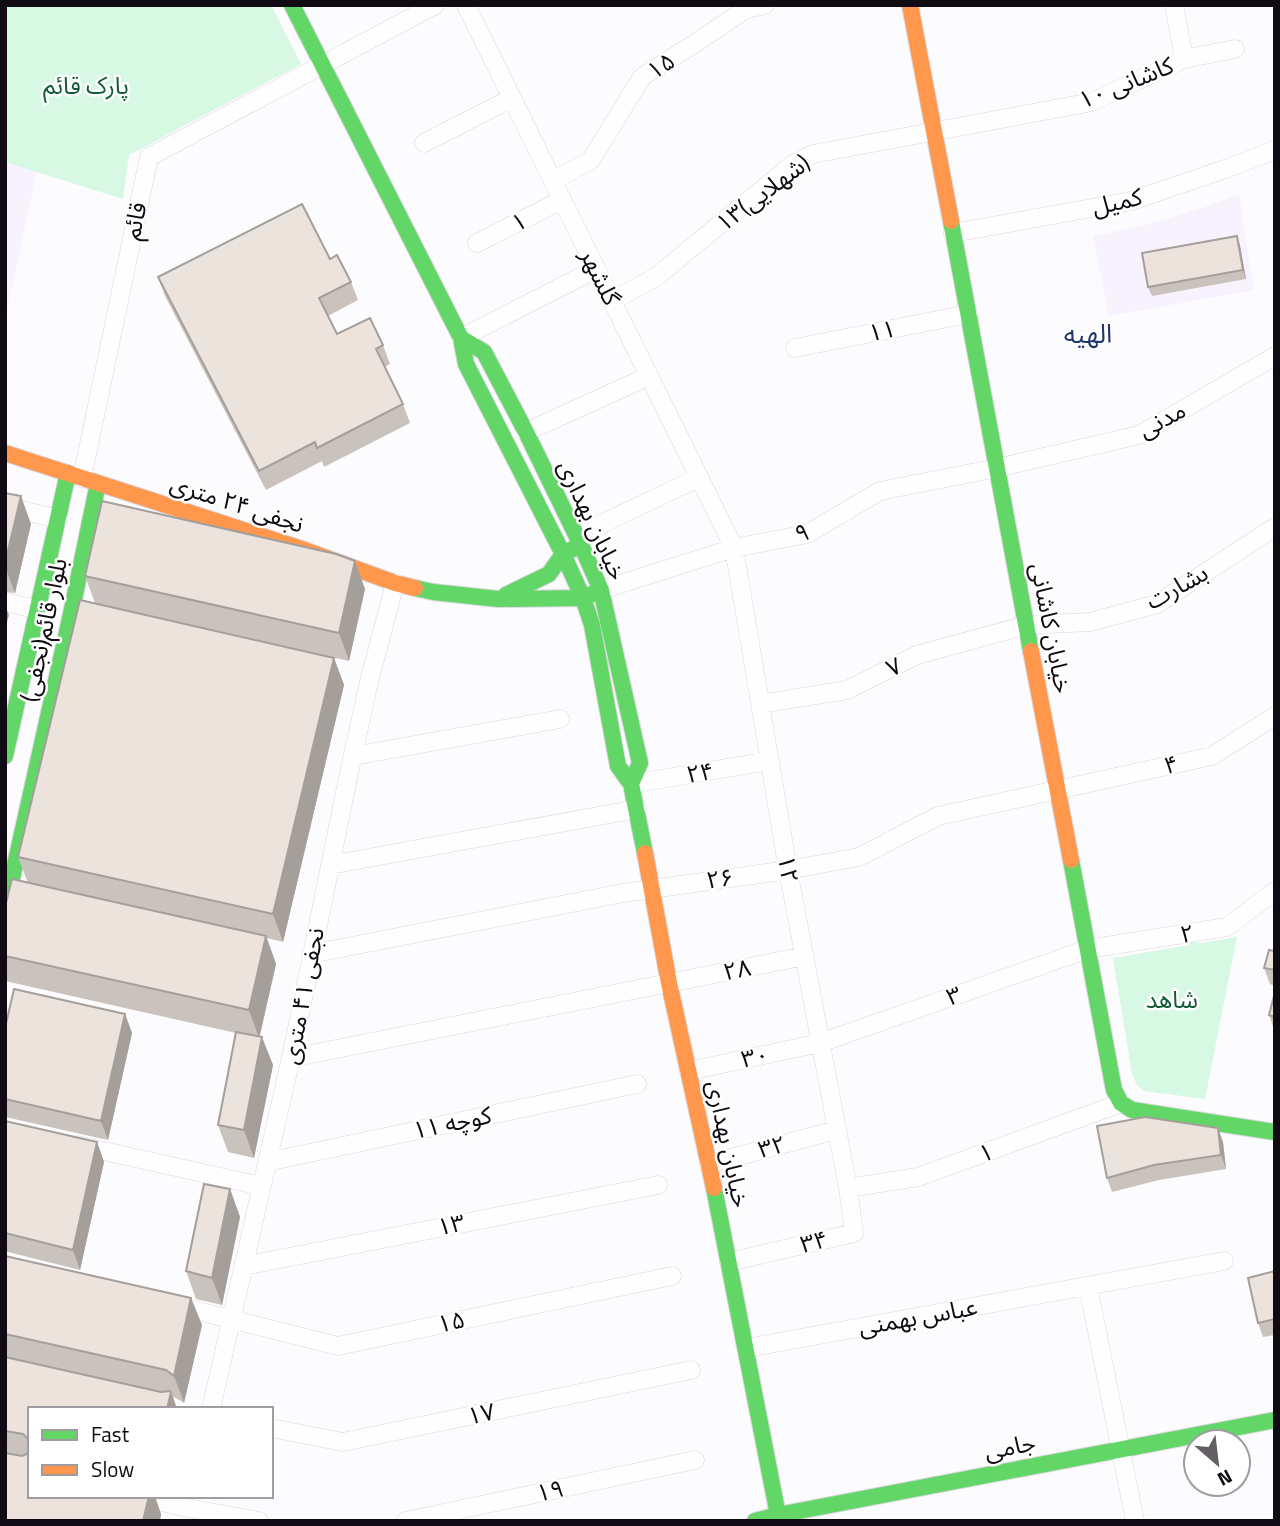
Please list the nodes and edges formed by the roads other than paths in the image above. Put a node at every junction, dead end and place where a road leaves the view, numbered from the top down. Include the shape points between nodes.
1 (292, 5) edge
2 (435, 5) edge
3 (466, 5) edge
4 (765, 5) edge
5 (910, 5) edge
6 (1174, 5) edge
7 (1235, 49) dead end
8 (1184, 59) junction
9 (322, 65) junction
10 (512, 97) junction
11 (934, 131) junction
12 (424, 143) dead end
13 (1275, 149) edge
14 (553, 181) junction
15 (562, 200) junction
16 (953, 233) junction
17 (477, 243) dead end
18 (596, 269) junction
19 (612, 302) junction
20 (968, 314) junction
21 (461, 338) junction
22 (795, 348) dead end
23 (1275, 356) edge
24 (649, 376) junction
25 (526, 432) junction
26 (5, 453) edge
27 (998, 468) junction
28 (83, 478) junction
29 (698, 478) junction
30 (5, 506) edge
31 (58, 519) junction
32 (597, 526) dead end
33 (1275, 527) edge
34 (581, 545) junction
35 (734, 548) junction
36 (564, 554) junction
37 (395, 583) junction
38 (601, 590) junction
39 (583, 597) junction
40 (498, 598) junction
41 (5, 602) edge
42 (39, 610) junction
43 (1027, 625) junction
44 (12, 695) edge
45 (760, 704) junction
46 (1275, 716) edge
47 (560, 719) dead end
48 (5, 756) edge
49 (353, 756) junction
50 (770, 761) junction
51 (631, 784) junction
52 (1058, 790) junction
53 (637, 809) junction
54 (330, 865) junction
55 (788, 870) junction
56 (653, 888) junction
57 (1275, 891) edge
58 (5, 910) edge
59 (1088, 949) junction
60 (311, 954) junction
61 (805, 956) junction
62 (669, 983) junction
63 (820, 1043) junction
64 (291, 1058) junction
65 (690, 1071) junction
66 (637, 1084) dead end
67 (1121, 1103) junction
68 (836, 1130) junction
69 (1275, 1132) edge
70 (59, 1140) edge
71 (267, 1162) junction
72 (709, 1164) junction
73 (658, 1185) dead end
74 (261, 1186) junction
75 (848, 1188) junction
76 (1224, 1261) dead end
77 (729, 1262) junction
78 (244, 1266) junction
79 (672, 1276) dead end
80 (1088, 1286) junction
81 (152, 1299) edge
82 (232, 1319) junction
83 (747, 1348) junction
84 (691, 1370) dead end
85 (211, 1407) edge
86 (1275, 1420) edge
87 (273, 1428) edge
88 (1121, 1449) junction
89 (695, 1460) dead end
90 (144, 1498) edge
91 (188, 1508) edge
92 (779, 1518) edge
93 (259, 1521) edge
94 (406, 1521) edge
95 (755, 1521) edge
96 (1135, 1521) edge

1 - 9 street, خیابان بهداری
2 - 9 street
3 - 10 street, گلشهر
4 - 14 street, ۱۵ via 746,9 642,77 591,160
5 - 11 street, خیابان کاشانی
6 - 8 street
7 - 8 street, کاشانی ۱۰
8 - 11 street, کاشانی ۱۰ via 1092,102
9 - 21 street, خیابان بهداری
9 - 28 street, قائم via 149,157
10 - 12 street
10 - 14 street, گلشهر
11 - 16 street, خیابان کاشانی
11 - 19 street, ۱۳(شهلایی) via 813,154 793,164 656,277
13 - 16 street, کمیل via 1131,201
14 - 15 street, گلشهر
15 - 17 street, ۱
15 - 18 street, گلشهر
16 - 20 street, خیابان کاشانی
18 - 19 street, گلشهر
18 - 21 street
19 - 24 street, گلشهر
20 - 22 street, ۱۱
20 - 27 street, خیابان کاشانی
21 - 25 street, خیابان بهداری via 484,352
21 - 36 street, خیابان بهداری via 466,364
23 - 27 street, مدنی via 1139,435
24 - 25 street
24 - 29 street, گلشهر
25 - 34 street, خیابان بهداری
26 - 28 street, نجفی ۲۴ متری
27 - 35 street, ۹ via 880,491 807,534
27 - 43 street, خیابان کاشانی
28 - 31 street, بلوار قائم(نجفی)
28 - 37 street, نجفی ۲۴ متری
28 - 58 street, بلوار قائم(نجفی) via 71,614
29 - 32 street
29 - 35 street, گلشهر
30 - 31 street
31 - 42 street, بلوار قائم(نجفی)
33 - 43 street, بشارت via 1157,604 1090,622
34 - 36 street
34 - 38 street, خیابان بهداری
35 - 38 street, ۹
35 - 45 street, ۱۲
36 - 39 street, خیابان بهداری
36 - 40 street via 549,574
37 - 40 street, نجفی ۲۴ متری
37 - 49 street, نجفی ۴۱ متری
38 - 39 street
38 - 51 street, خیابان بهداری via 640,763
39 - 40 street, نجفی ۲۴ متری
39 - 51 street, خیابان بهداری via 618,766
41 - 42 street
42 - 44 street, بلوار قائم(نجفی)
43 - 45 street, ۷ via 918,655 847,690
43 - 52 street, خیابان کاشانی
44 - 48 street, بلوار قائم(نجفی)
45 - 50 street, ۱۲
46 - 52 street, ۴ via 1212,757
47 - 49 street
49 - 54 street, نجفی ۴۱ متری
50 - 51 street, ۲۴
50 - 55 street, ۱۲
51 - 53 street, خیابان بهداری
52 - 55 street, ۴ via 938,816 859,857
52 - 59 street, خیابان کاشانی
53 - 54 street
53 - 56 street, خیابان بهداری
54 - 60 street, نجفی ۴۱ متری
55 - 56 street, ۲۶
55 - 61 street, ۱۲
56 - 60 street, ۲۶
56 - 62 street, خیابان بهداری
57 - 59 street, ۲ via 1227,928
59 - 63 street, ۳
59 - 67 street, خیابان کاشانی
60 - 64 street, نجفی ۴۱ متری
61 - 62 street, ۲۸
61 - 63 street, ۱۲
62 - 64 street, ۲۸
62 - 65 street, خیابان بهداری
63 - 65 street, ۳۰
63 - 68 street, ۱۲
64 - 71 street, نجفی ۴۱ متری
65 - 72 street, خیابان بهداری
66 - 71 street, کوچه ۱۱
67 - 69 street via 1147,1114
67 - 75 street, ۱ via 918,1177
68 - 72 street, ۳۲
68 - 75 street, ۱۲
70 - 74 street
71 - 74 street, نجفی ۴۱ متری
72 - 77 street, خیابان بهداری
73 - 78 street, ۱۳
74 - 78 street, نجفی ۴۱ متری
75 - 77 street, ۳۴ via 854,1233
76 - 80 street, عباس بهمنی
77 - 83 street, خیابان بهداری
78 - 82 street, نجفی ۴۱ متری
79 - 82 street, ۱۵ via 338,1346
80 - 83 street, عباس بهمنی
80 - 88 street
81 - 82 street, ۱۵
82 - 85 street, نجفی ۴۱ متری
83 - 92 street, خیابان بهداری
84 - 87 street, ۱۷ via 343,1442
86 - 88 street, جامی
88 - 92 street, جامی
88 - 96 street
89 - 94 street, ۱۹
90 - 91 street
91 - 93 street
92 - 95 street, جامی

